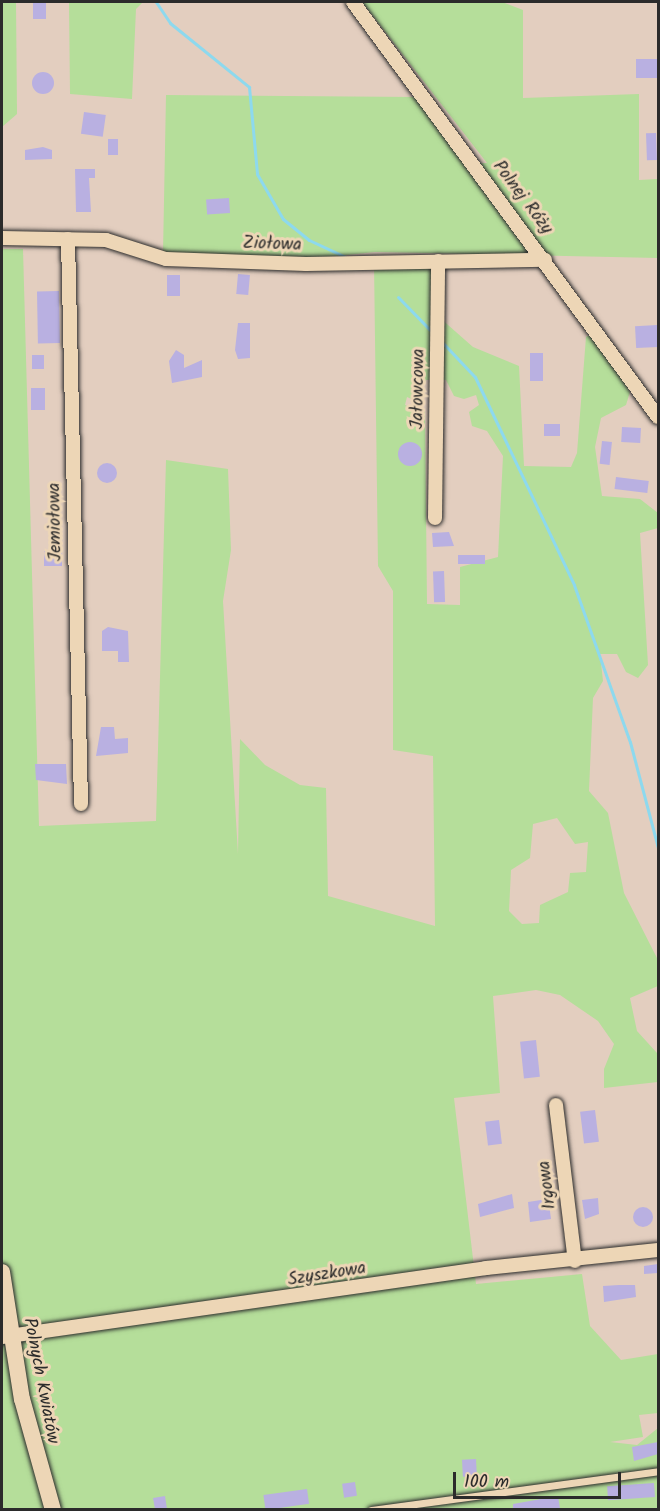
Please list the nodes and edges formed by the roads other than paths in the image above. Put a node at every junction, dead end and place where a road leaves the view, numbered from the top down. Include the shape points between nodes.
1 (353, 2) edge
2 (2, 238) edge
3 (68, 239) junction
4 (545, 260) junction
5 (438, 261) junction
6 (658, 417) edge
7 (435, 518) dead end
8 (81, 804) dead end
9 (556, 1105) dead end
10 (658, 1250) edge
11 (575, 1261) junction
12 (2, 1272) edge
13 (6, 1337) edge
14 (658, 1471) edge
15 (49, 1502) edge
16 (371, 1509) edge

1 - 4 street, Polnej Róży
2 - 3 street, Ziołowa
3 - 5 street, Ziołowa via 106,240 166,259
3 - 8 street, Jemiołowa
4 - 5 street, Ziołowa
4 - 6 street, Polnej Róży
5 - 7 street, Jałowcowa
9 - 11 street, Irgowa
10 - 11 street, Szyszkowa
11 - 13 street, Szyszkowa via 486,1268
12 - 13 street, Polnych Kwiatów
13 - 15 street, Polnych Kwiatów
14 - 16 lane

